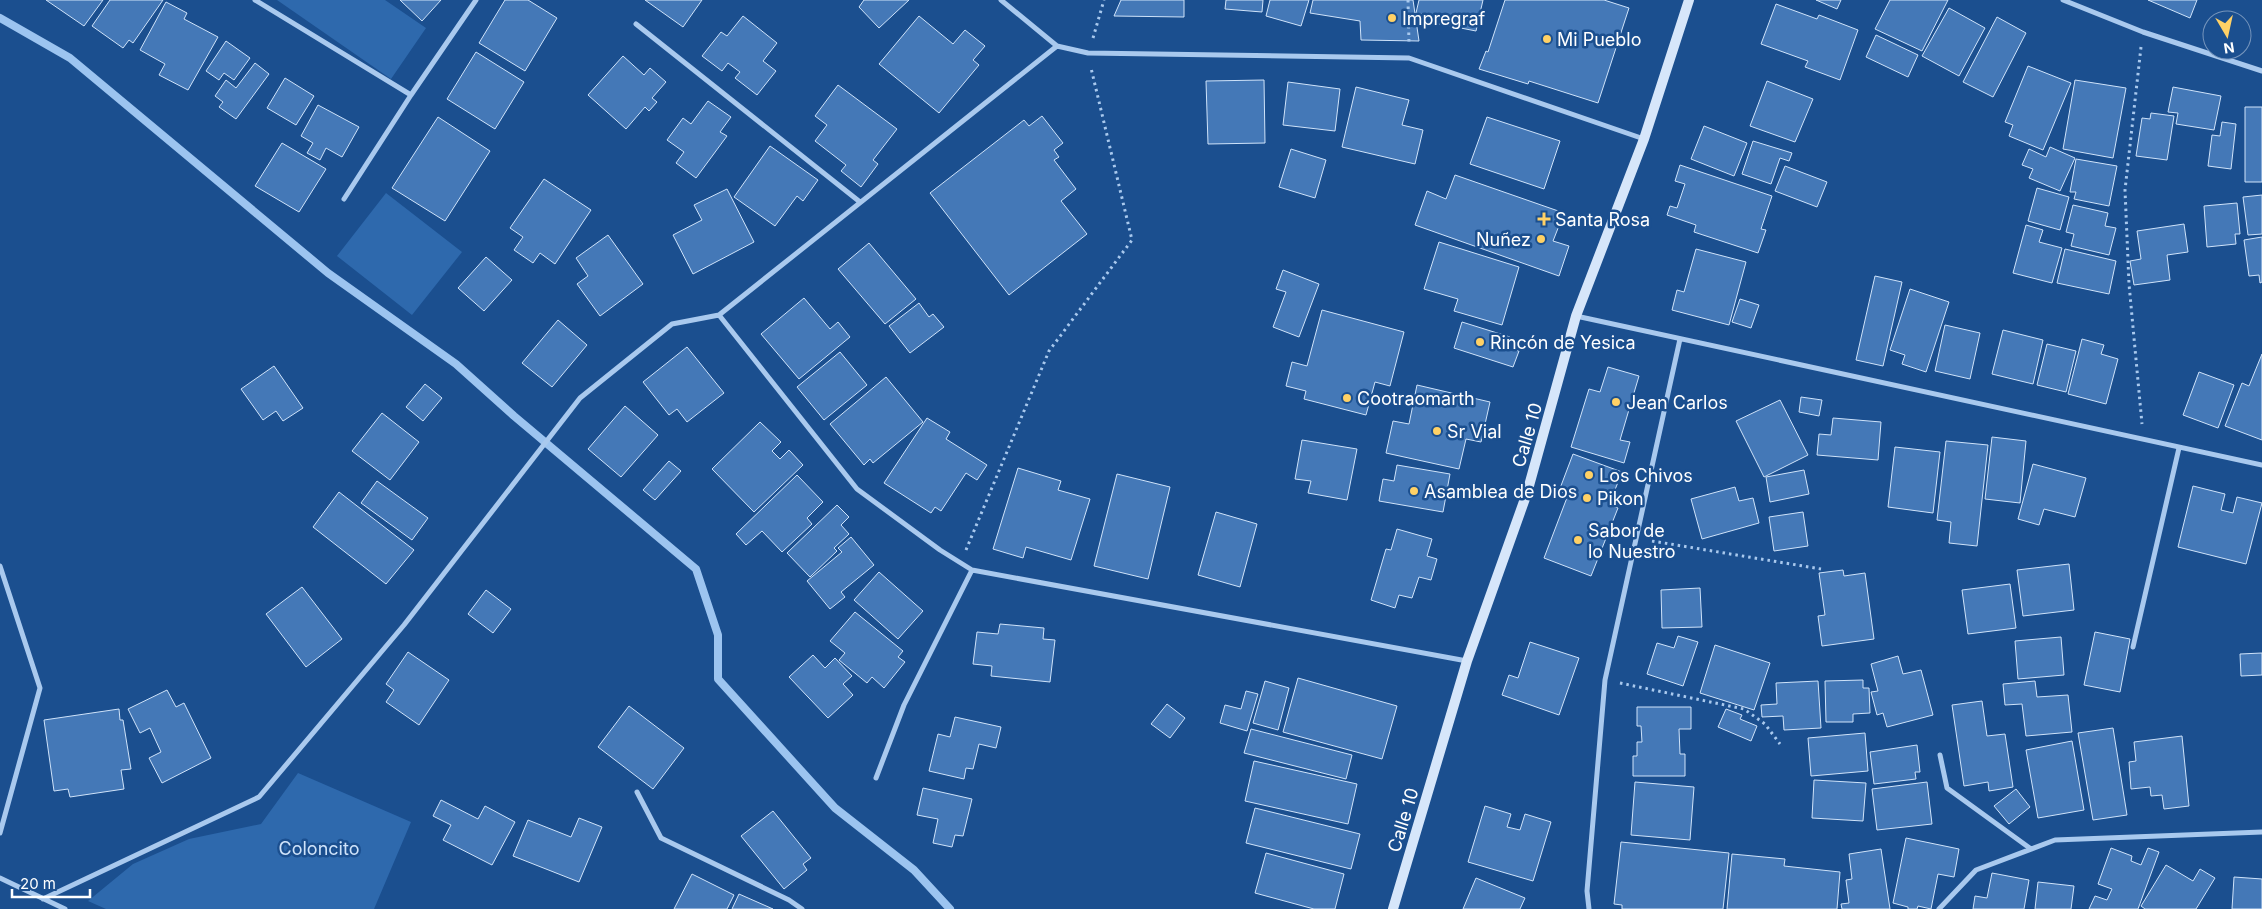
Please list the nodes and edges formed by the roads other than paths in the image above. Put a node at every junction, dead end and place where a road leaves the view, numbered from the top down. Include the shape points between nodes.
1 (255, 0) edge
2 (476, 0) edge
3 (1001, 0) edge
4 (1689, 0) edge
5 (2064, 0) edge
6 (636, 24) dead end
7 (1057, 46) junction
8 (2262, 71) edge
9 (411, 95) junction
10 (1644, 138) junction
11 (344, 199) dead end
12 (860, 202) junction
13 (719, 315) junction
14 (1576, 316) junction
15 (1680, 339) junction
16 (2179, 448) junction
17 (2262, 466) edge
18 (0, 566) edge
19 (972, 570) junction
20 (2132, 647) dead end
21 (1467, 662) junction
22 (1940, 755) dead end
23 (876, 778) dead end
24 (636, 792) dead end
25 (2262, 832) edge
26 (0, 833) edge
27 (2031, 849) junction
28 (0, 878) edge
29 (43, 899) junction
30 (65, 909) edge
31 (802, 909) edge
32 (1393, 909) edge
33 (1589, 909) edge
34 (1939, 909) edge

1 - 9 street
2 - 9 street
3 - 7 street
4 - 10 main road, Calle 10
5 - 8 street via 2143,32
6 - 12 street
7 - 10 street via 1088,52 1408,58
7 - 12 street
9 - 11 street
10 - 14 main road, Calle 10
12 - 13 street
13 - 19 street via 857,489
13 - 29 street via 672,324 580,398 404,625 259,797
14 - 15 street
14 - 21 main road, Calle 10 via 1527,493
15 - 16 street
15 - 33 street via 1605,680 1587,892
16 - 17 street
16 - 20 street
18 - 26 street via 40,688
19 - 21 street
19 - 23 street via 904,706
21 - 32 main road, Calle 10
22 - 27 street via 1947,788
24 - 31 street via 662,838
25 - 27 street via 2054,840
27 - 34 street via 1976,870
28 - 29 street
29 - 30 street

